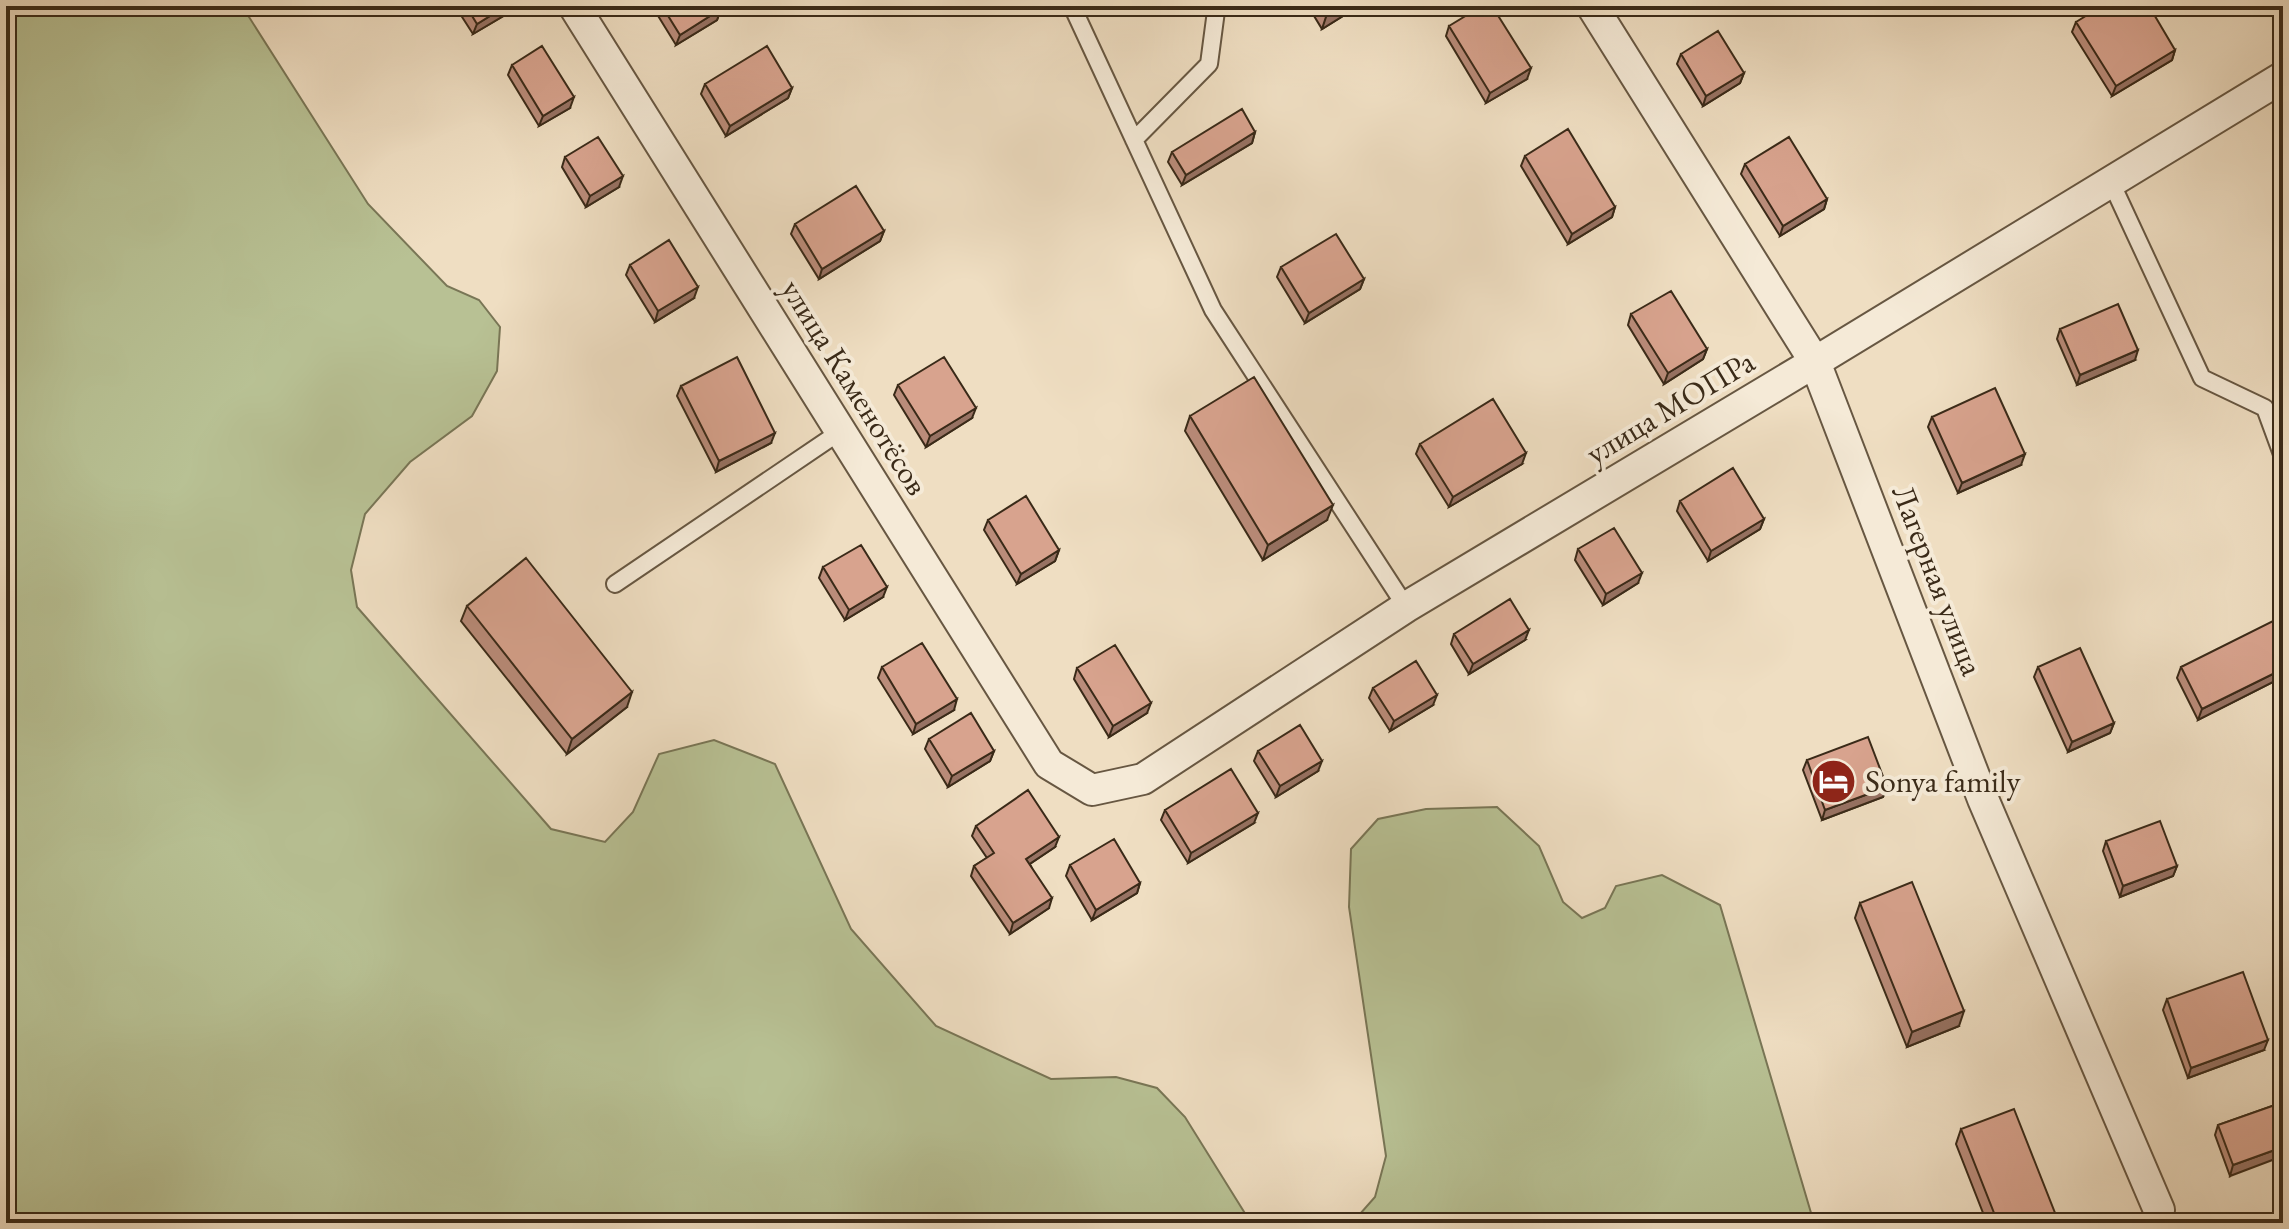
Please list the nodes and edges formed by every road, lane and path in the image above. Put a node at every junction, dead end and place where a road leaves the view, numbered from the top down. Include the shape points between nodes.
1 (574, 6) edge
2 (1072, 6) edge
3 (1222, 6) edge
4 (1592, 6) edge
5 (2283, 77) edge
6 (1134, 140) junction
7 (2111, 182) junction
8 (1815, 362) junction
9 (841, 431) junction
10 (2283, 457) edge
11 (615, 584) dead end
12 (1406, 607) junction
13 (1092, 790) joint
14 (2159, 1210) dead end

1 - 9 street, улица Каменотёсов
2 - 6 lane
3 - 6 lane via 1216,11 1209,64
4 - 8 street, Лагерная улица
5 - 7 street, улица МОПРа
6 - 12 lane via 1213,310
7 - 8 street, улица МОПРа
7 - 10 lane via 2202,378 2265,408
8 - 12 street, улица МОПРа
8 - 14 street, Лагерная улица via 1983,799
9 - 11 lane
9 - 13 street, улица Каменотёсов via 1049,764
12 - 13 street, улица МОПРа via 1143,779

